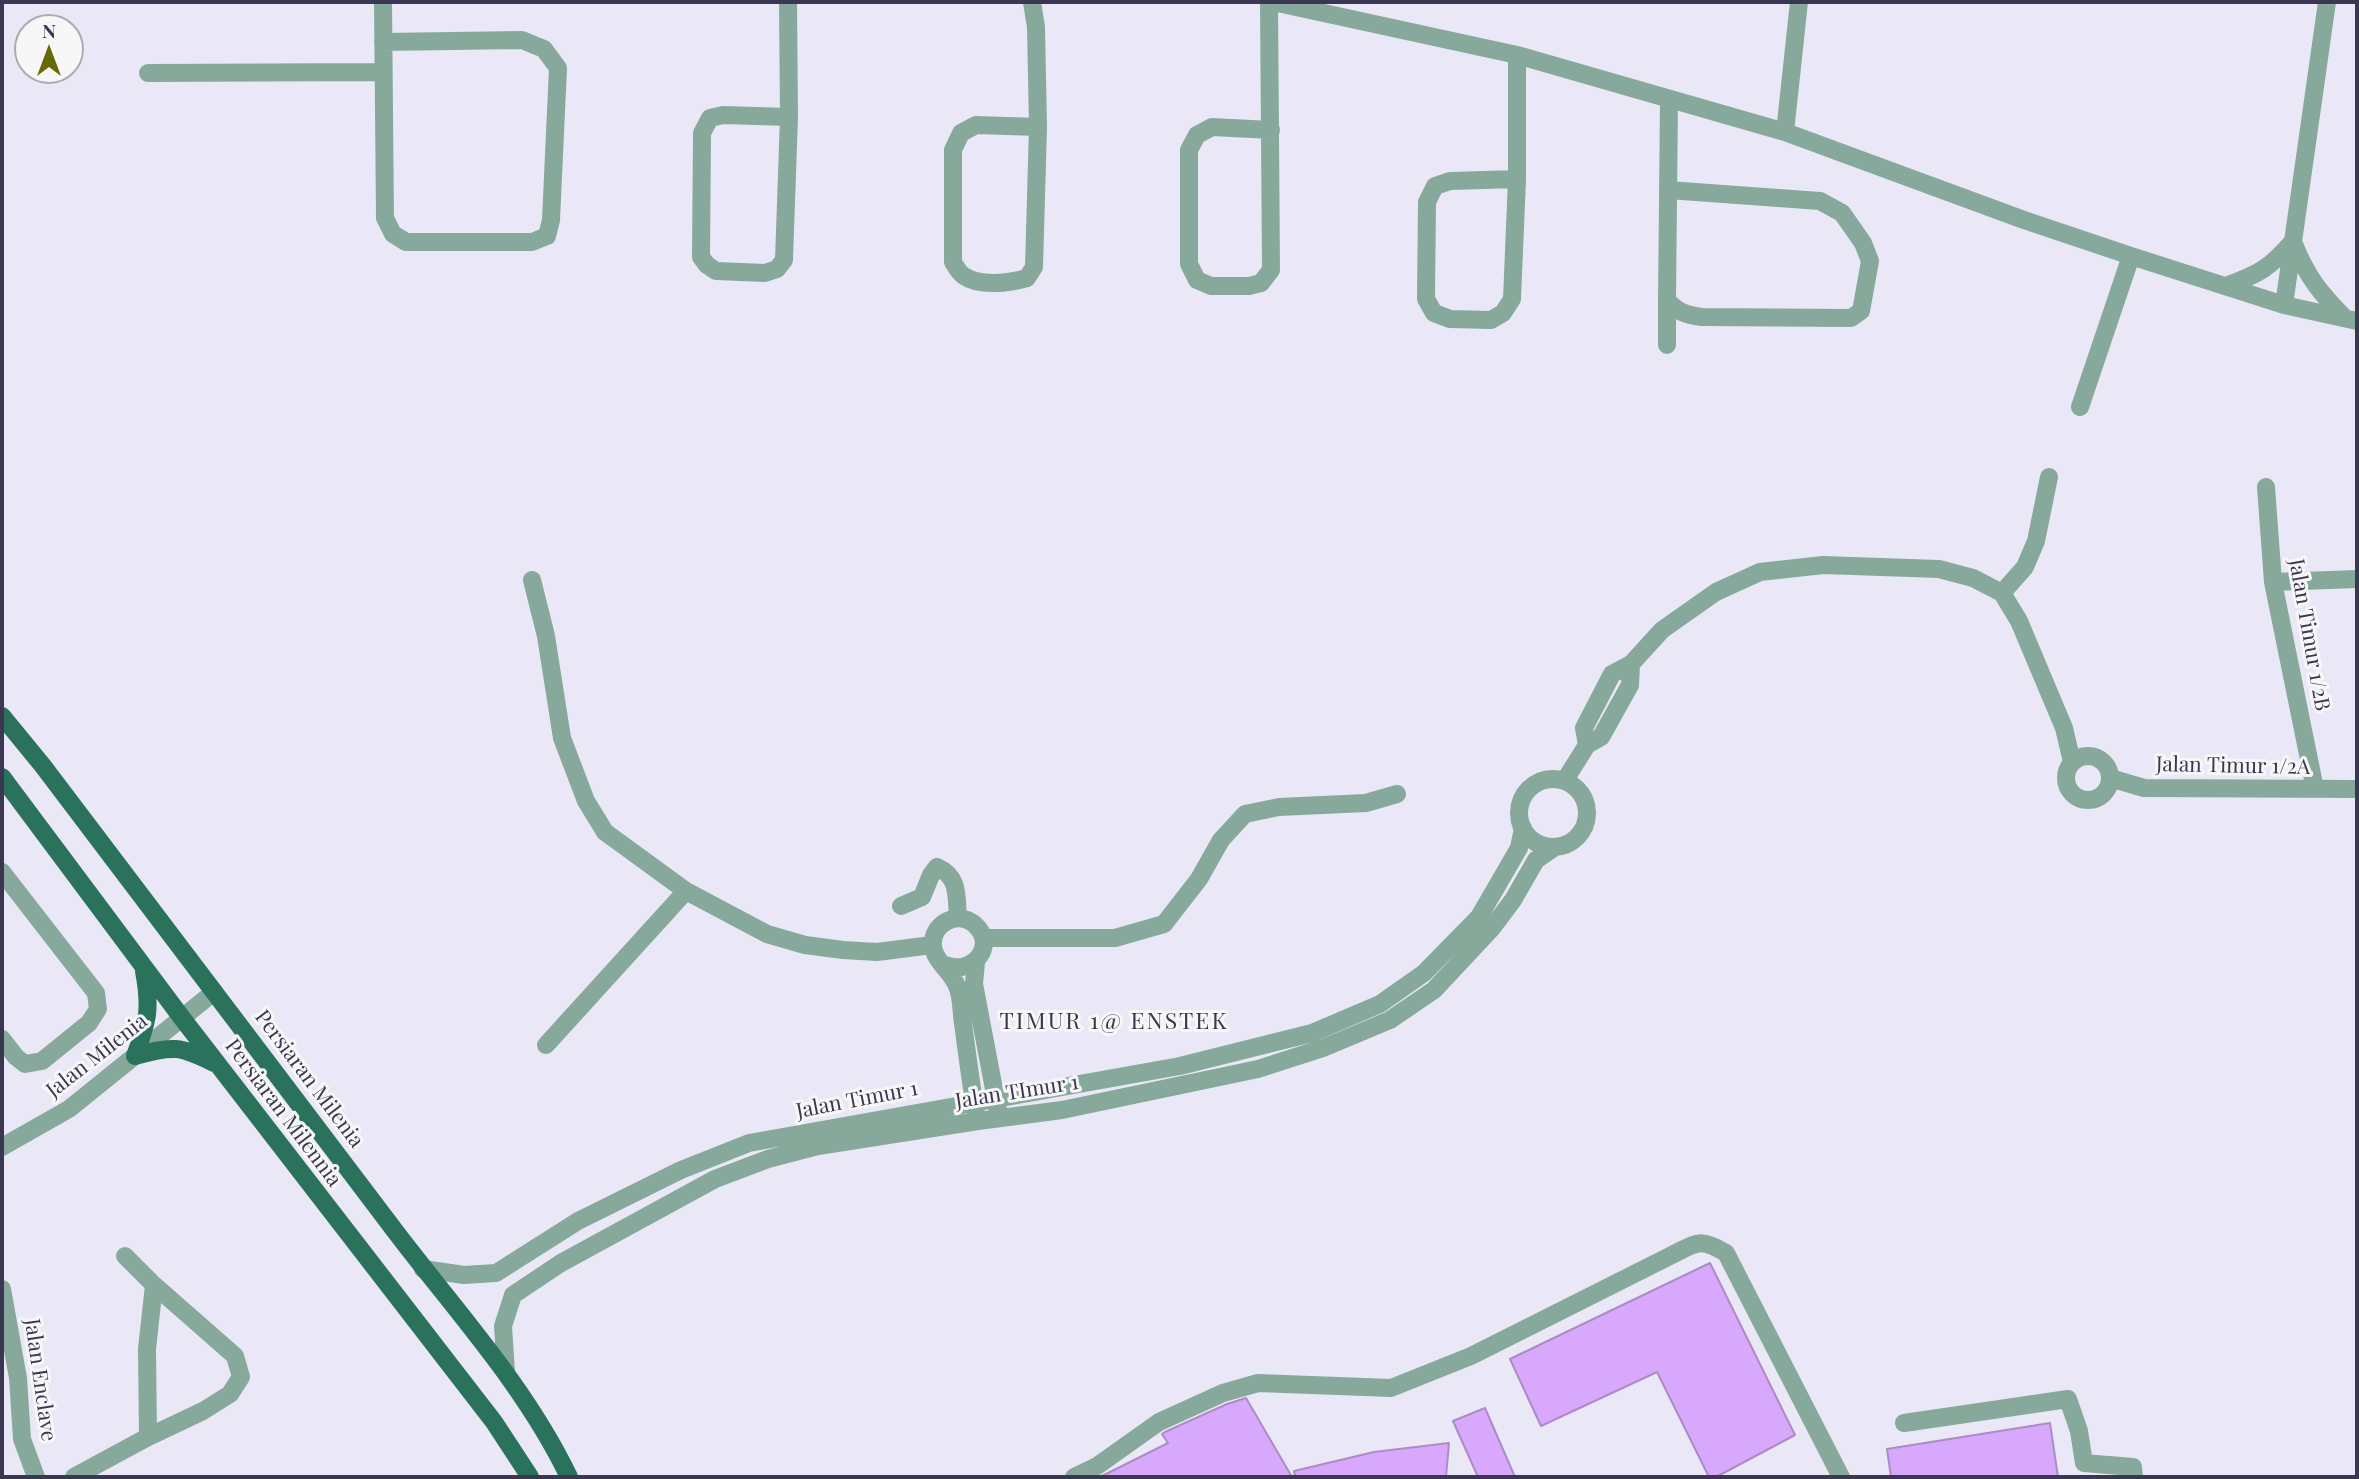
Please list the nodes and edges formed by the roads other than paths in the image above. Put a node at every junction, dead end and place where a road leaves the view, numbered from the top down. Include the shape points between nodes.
1 (383, 2) edge
2 (788, 2) edge
3 (1032, 2) edge
4 (1271, 2) edge
5 (1799, 2) edge
6 (2327, 2) edge
7 (383, 42) junction
8 (1517, 55) junction
9 (383, 72) junction
10 (148, 73) dead end
11 (1669, 99) junction
12 (789, 117) junction
13 (1038, 127) junction
14 (1271, 130) junction
15 (1785, 132) junction
16 (1517, 179) junction
17 (1668, 190) junction
18 (2293, 241) junction
19 (2131, 256) junction
20 (2226, 286) junction
21 (1667, 300) junction
22 (2284, 305) junction
23 (2352, 320) edge
24 (1667, 345) dead end
25 (2080, 407) dead end
26 (2049, 477) dead end
27 (2266, 487) dead end
28 (2357, 579) edge
29 (531, 580) dead end
30 (2273, 582) junction
31 (2002, 593) junction
32 (2, 716) edge
33 (2072, 762) junction
34 (2, 776) edge
35 (2110, 778) junction
36 (1566, 780) junction
37 (2315, 789) junction
38 (2357, 789) edge
39 (1397, 794) dead end
40 (1522, 828) junction
41 (1555, 847) junction
42 (2, 872) edge
43 (686, 891) junction
44 (901, 906) dead end
45 (958, 918) junction
46 (983, 938) junction
47 (932, 945) junction
48 (976, 962) junction
49 (945, 965) junction
50 (143, 966) junction
51 (214, 992) junction
52 (182, 1018) junction
53 (2, 1039) edge
54 (546, 1045) dead end
55 (135, 1056) junction
56 (218, 1065) junction
57 (995, 1099) junction
58 (974, 1102) junction
59 (999, 1118) junction
60 (978, 1121) junction
61 (3, 1148) edge
62 (125, 1256) dead end
63 (423, 1269) junction
64 (154, 1286) junction
65 (2, 1289) edge
66 (506, 1372) junction
67 (1905, 1423) dead end
68 (148, 1437) junction
69 (36, 1477) edge
70 (74, 1477) edge
71 (530, 1477) edge
72 (569, 1477) edge
73 (1073, 1477) edge
74 (1841, 1477) edge
75 (2134, 1477) edge

1 - 7 street
2 - 12 street
3 - 13 street
4 - 8 street
4 - 14 street
5 - 15 street
6 - 18 street
7 - 9 street
7 - 9 street via 522,40 544,49 558,68 547,236 532,242 406,242 393,234 385,218
8 - 11 street
8 - 16 street
9 - 10 street
11 - 15 street
11 - 17 street
12 - 12 street via 784,260 777,270 765,273 716,271 701,257 702,133 710,118 723,115
13 - 13 street via 1034,267 1027,278 1012,282 975,281 962,275 953,262 953,150 961,133 976,125
14 - 14 street via 1271,270 1261,283 1211,286 1197,279 1189,264 1189,150 1197,135 1212,127
15 - 19 street
16 - 16 street via 1512,299 1503,313 1491,320 1450,319 1434,313 1426,299 1427,202 1435,186 1450,181
17 - 21 street
17 - 21 street via 1820,201 1842,213 1870,261 1861,311 1851,318 1702,317 1686,315
18 - 20 street via 2257,275
18 - 22 street
18 - 23 street via 2318,290
19 - 20 street
19 - 25 street
20 - 22 street
21 - 24 street
22 - 23 street
26 - 31 street via 2036,541 2025,567
27 - 30 street, Jalan Timur 1/2B
28 - 30 street
29 - 43 street via 546,636 562,738 586,801 606,831
30 - 37 street, Jalan Timur 1/2B
31 - 33 street via 2019,621 2064,728
31 - 36 street via 1973,578 1939,569 1823,565 1760,572 1716,592 1661,630 1631,664 1630,685 1601,737 1587,745
32 - 51 main road, Persiaran Milenia
33 - 35 street via 2096,758 2104,763
33 - 35 street via 2067,770 2068,789 2084,800 2102,795
34 - 50 main road, Persiaran Milennia
35 - 37 street, Jalan Timur 1/2A via 2144,788
36 - 40 street via 1542,780 1524,794 1519,817
36 - 41 street via 1585,798 1586,824 1579,836
37 - 38 street, Jalan Timur 1/2A
39 - 46 street via 1366,803 1279,807 1245,814 1221,840 1199,879 1164,923 1115,938
40 - 41 street via 1537,843
40 - 57 street, Jalan Timur 1 via 1519,848 1479,917 1424,973 1380,1004 1312,1032 1180,1066
41 - 59 street, Jalan TImur 1 via 1536,860 1492,928 1434,990 1390,1020 1258,1069 1062,1110
42 - 53 street via 96,993 98,1009 89,1023 42,1060 25,1064
43 - 47 street via 768,934 805,945 877,952
43 - 54 street
44 - 45 street via 922,897 937,867 955,882
45 - 46 street via 974,924
45 - 47 street via 943,923
46 - 48 street
47 - 49 street
48 - 49 street via 961,968
48 - 57 street via 974,984
49 - 58 street via 958,988
50 - 52 main road, Persiaran Milennia
50 - 55 main road via 148,1021
51 - 52 street, Jalan Milenia
51 - 63 main road, Persiaran Milenia
52 - 55 street, Jalan Milenia
52 - 56 main road, Persiaran Milennia
55 - 56 main road via 164,1048 186,1049
55 - 61 street, Jalan Milenia via 69,1109
56 - 71 main road, Persiaran Milennia via 494,1422
57 - 58 street, Jalan Timur 1
57 - 59 street
58 - 60 street
58 - 63 street, Jalan Timur 1 via 750,1143 681,1170 578,1221 496,1273 464,1275
59 - 60 street, Jalan TImur 1
60 - 66 street, Jalan TImur 1 via 818,1146 768,1158 715,1179 561,1263 513,1295 503,1326
62 - 64 street
63 - 66 main road, Persiaran Milenia
64 - 68 street via 147,1349
64 - 68 street via 235,1356 241,1377 230,1394
65 - 69 street, Jalan Enclave via 18,1378 22,1439
66 - 72 main road, Persiaran Milenia via 554,1445
67 - 75 street via 2068,1399 2084,1463 2133,1467
68 - 70 street
73 - 74 street via 1097,1466 1159,1422 1258,1382 1391,1388 1471,1356 1707,1242 1726,1253

